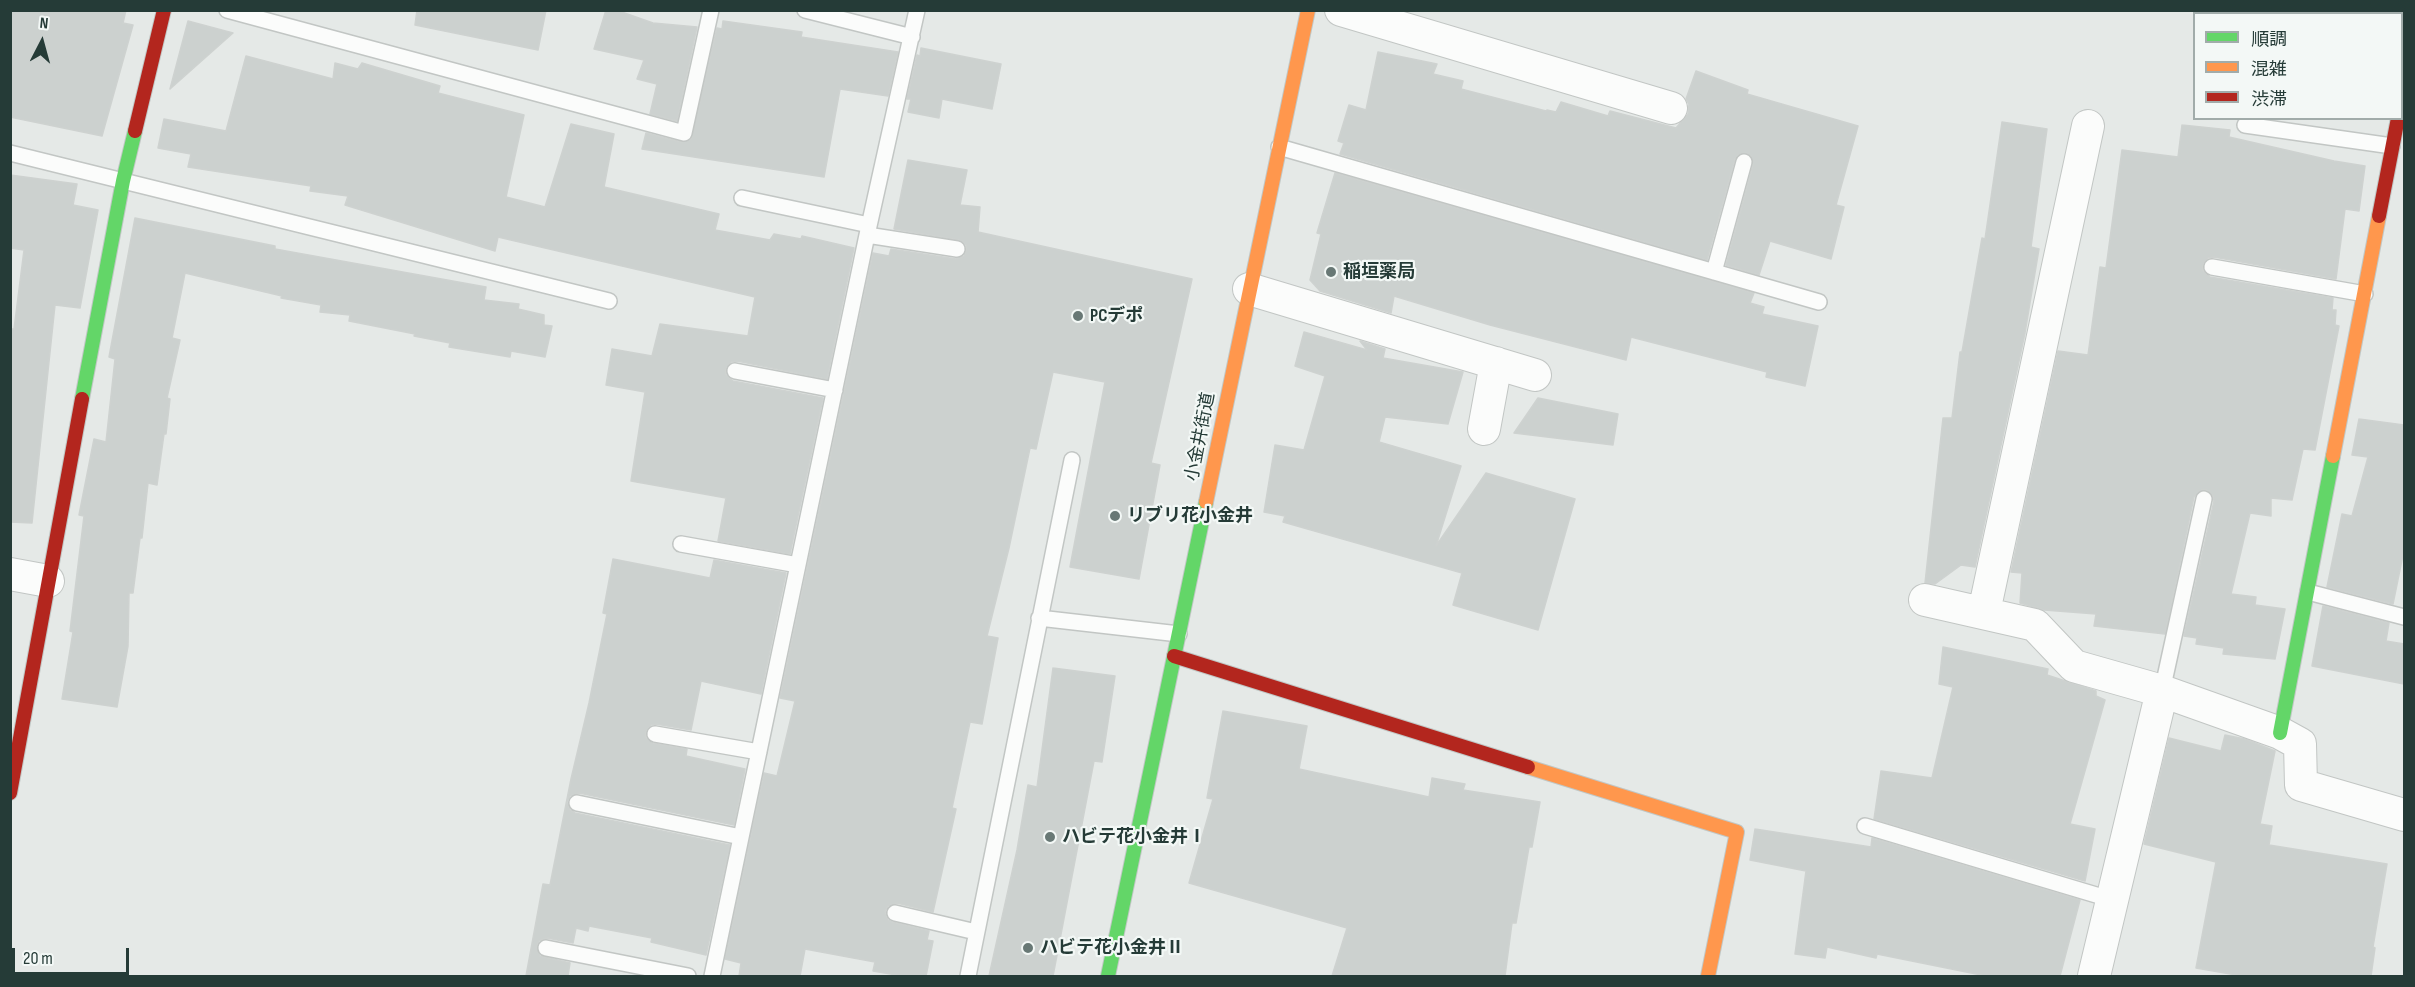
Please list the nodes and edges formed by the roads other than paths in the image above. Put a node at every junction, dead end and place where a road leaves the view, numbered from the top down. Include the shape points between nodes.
1 (164, 10) edge
2 (227, 10) edge
3 (711, 10) edge
4 (805, 10) edge
5 (917, 10) edge
6 (1308, 10) edge
7 (1341, 10) edge
8 (912, 37) junction
9 (1671, 108) dead end
10 (2398, 120) edge
11 (2246, 125) dead end
12 (2088, 126) dead end
13 (2392, 146) junction
14 (1279, 147) junction
15 (10, 153) edge
16 (1744, 162) dead end
17 (123, 181) junction
18 (742, 198) dead end
19 (868, 230) junction
20 (957, 249) dead end
21 (2212, 267) dead end
22 (1714, 272) junction
23 (1249, 289) junction
24 (2365, 294) junction
25 (609, 301) dead end
26 (1819, 302) dead end
27 (1496, 363) junction
28 (735, 371) dead end
29 (1535, 375) dead end
30 (835, 390) junction
31 (1484, 429) dead end
32 (1072, 460) dead end
33 (2204, 499) dead end
34 (681, 544) dead end
35 (798, 565) junction
36 (10, 574) edge
37 (48, 581) junction
38 (2308, 592) junction
39 (1925, 600) dead end
40 (1984, 612) junction
41 (2404, 617) edge
42 (1039, 618) junction
43 (1179, 634) junction
44 (1174, 656) junction
45 (2162, 691) junction
46 (2280, 733) junction
47 (655, 734) dead end
48 (759, 752) junction
49 (10, 793) edge
50 (577, 803) dead end
51 (2404, 815) edge
52 (1865, 826) dead end
53 (741, 837) junction
54 (2113, 900) junction
55 (895, 913) dead end
56 (976, 932) junction
57 (546, 948) dead end
58 (688, 976) edge
59 (712, 976) edge
60 (968, 976) edge
61 (1108, 976) edge
62 (1708, 976) edge
63 (2094, 976) edge

1 - 17 street
2 - 3 lane via 684,133
4 - 8 lane
5 - 8 lane
6 - 14 street, 小金井街道
7 - 9 street
8 - 19 lane
10 - 13 street
11 - 13 lane
12 - 40 street
13 - 24 street
14 - 22 lane
14 - 23 street, 小金井街道
15 - 17 lane
16 - 22 lane
17 - 25 lane
17 - 37 street
18 - 19 lane
19 - 20 lane
19 - 30 lane
21 - 24 lane
22 - 26 lane
23 - 27 street
23 - 43 street, 小金井街道
24 - 38 street
27 - 29 street
27 - 31 street
28 - 30 lane
30 - 35 lane
32 - 42 lane
33 - 45 lane
34 - 35 lane
35 - 48 lane
36 - 37 street
37 - 49 street
38 - 41 lane
38 - 46 street
39 - 40 street
40 - 45 street via 2035,625 2074,666
42 - 43 lane
42 - 56 lane
43 - 44 street, 小金井街道
44 - 61 street, 小金井街道
44 - 62 street via 1737,832
45 - 46 street
45 - 54 street
46 - 51 street via 2300,744 2301,786
47 - 48 lane
48 - 53 lane
50 - 53 lane
52 - 54 lane
53 - 59 lane
54 - 63 street
55 - 56 lane
56 - 60 lane
57 - 58 lane

